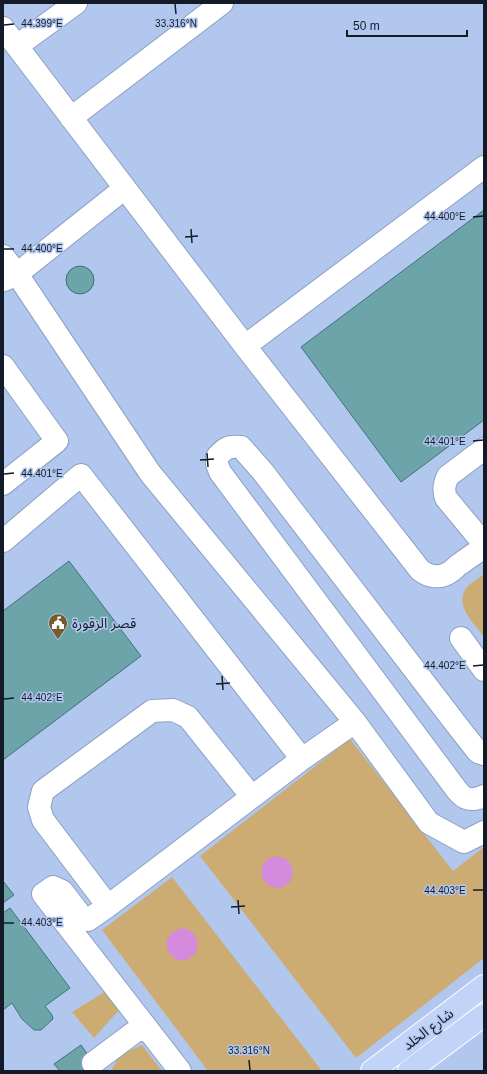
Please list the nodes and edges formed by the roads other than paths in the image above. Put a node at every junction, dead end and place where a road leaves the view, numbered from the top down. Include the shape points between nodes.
1 (76, 3) edge
2 (222, 3) edge
3 (3, 28) edge
4 (17, 46) junction
5 (71, 118) junction
6 (484, 167) edge
7 (125, 188) junction
8 (3, 256) edge
9 (10, 277) edge
10 (245, 346) junction
11 (3, 366) edge
12 (484, 449) edge
13 (3, 484) edge
14 (3, 541) edge
15 (484, 546) edge
16 (461, 638) dead end
17 (484, 670) edge
18 (355, 722) junction
19 (484, 754) edge
20 (302, 759) junction
21 (484, 796) edge
22 (252, 797) junction
23 (484, 832) edge
24 (108, 906) junction
25 (484, 986) edge
26 (484, 1015) edge
27 (144, 1025) junction
28 (93, 1063) dead end
29 (180, 1071) edge
30 (372, 1071) edge
31 (409, 1071) edge

1 - 4 street
2 - 5 street
3 - 4 street
4 - 5 street
5 - 7 street
6 - 10 street
7 - 9 street
7 - 10 street
8 - 9 street
9 - 18 street via 150,473
10 - 15 street via 420,570 431,576 444,575
11 - 13 street via 57,441
12 - 15 street via 448,476 444,487 446,498
14 - 20 street via 81,475
16 - 17 street
18 - 20 street
18 - 23 street via 429,822 464,842
19 - 21 street via 478,752 456,724 263,472 241,447 225,448 217,458 220,472 461,795 470,799
20 - 22 street
22 - 24 street
22 - 24 street via 188,717 173,710 152,711 43,791 39,807 43,820
24 - 27 street via 88,920 82,917 62,891 54,887 43,894
25 - 30 main road, شارع الخلد
26 - 31 main road, شارع الخلد
27 - 28 street
27 - 29 street

